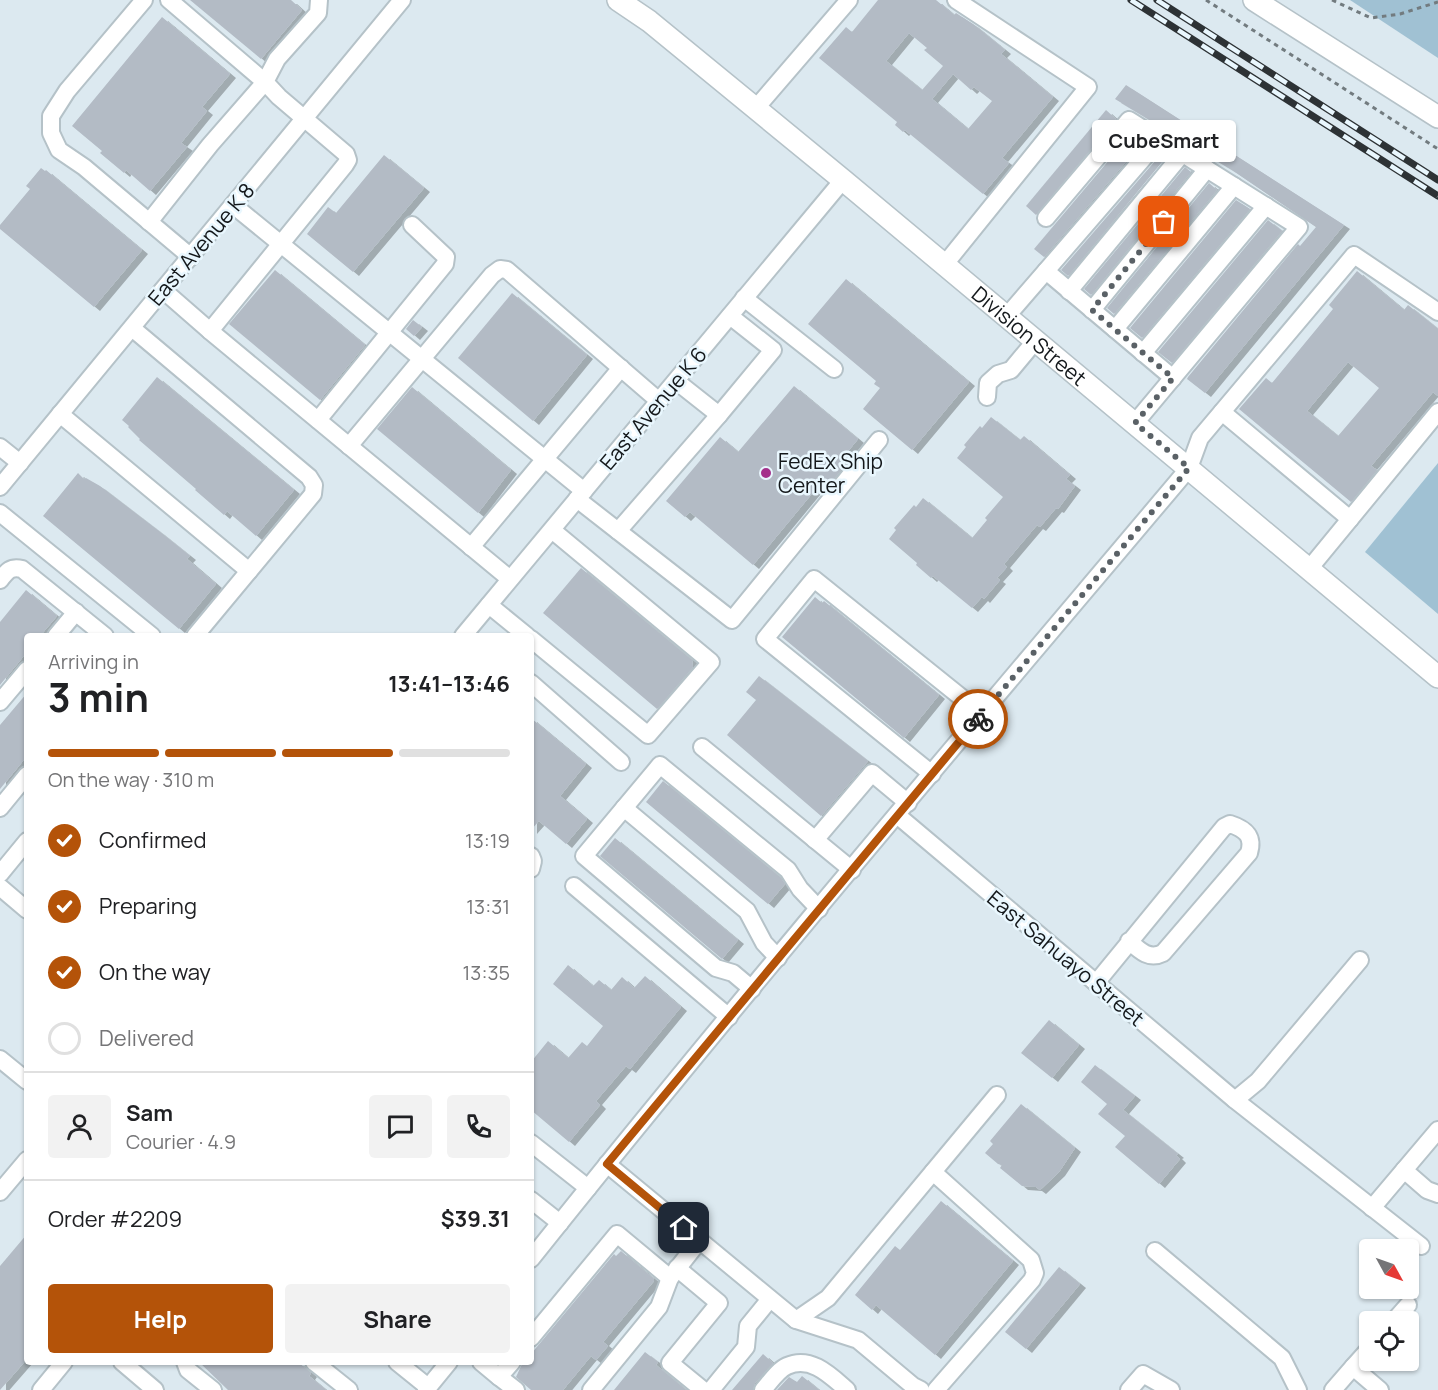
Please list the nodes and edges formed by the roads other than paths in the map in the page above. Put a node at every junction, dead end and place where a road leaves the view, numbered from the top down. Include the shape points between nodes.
1 (144, 0) edge
2 (169, 0) edge
3 (319, 0) edge
4 (402, 0) edge
5 (618, 0) edge
6 (849, 0) edge
7 (956, 0) edge
8 (1254, 0) edge
9 (265, 82) junction
10 (756, 108) junction
11 (1438, 117) edge
12 (304, 118) junction
13 (1160, 139) junction
14 (1183, 153) junction
15 (1207, 169) junction
16 (843, 180) junction
17 (1234, 186) junction
18 (233, 205) junction
19 (1266, 206) junction
20 (1047, 218) dead end
21 (149, 222) junction
22 (412, 225) dead end
23 (280, 244) junction
24 (190, 257) junction
25 (945, 264) junction
26 (1046, 271) junction
27 (163, 290) junction
28 (1069, 291) junction
29 (744, 298) junction
30 (1092, 310) junction
31 (1438, 312) edge
32 (730, 316) junction
33 (1007, 316) junction
34 (132, 328) junction
35 (1115, 330) junction
36 (210, 331) junction
37 (390, 334) junction
38 (1036, 340) junction
39 (1143, 353) junction
40 (422, 359) junction
41 (621, 368) junction
42 (834, 369) dead end
43 (1173, 378) junction
44 (676, 381) junction
45 (987, 397) dead end
46 (659, 401) junction
47 (1222, 412) junction
48 (1438, 412) edge
49 (60, 414) junction
50 (719, 415) junction
51 (318, 420) junction
52 (1135, 423) junction
53 (879, 440) dead end
54 (349, 446) junction
55 (0, 447) edge
56 (544, 459) junction
57 (20, 463) junction
58 (1189, 468) junction
59 (0, 487) edge
60 (581, 495) junction
61 (0, 513) edge
62 (1350, 519) junction
63 (552, 530) junction
64 (618, 531) junction
65 (471, 547) junction
66 (1309, 569) junction
67 (249, 571) junction
68 (1, 577) edge
69 (510, 579) junction
70 (489, 605) junction
71 (76, 612) junction
72 (58, 633) edge
73 (101, 633) edge
74 (148, 633) edge
75 (197, 633) edge
76 (470, 633) edge
77 (523, 633) edge
78 (534, 641) edge
79 (24, 674) edge
80 (1438, 677) edge
81 (534, 685) edge
82 (0, 702) edge
83 (982, 714) junction
84 (702, 747) dead end
85 (621, 762) dead end
86 (932, 774) junction
87 (24, 779) edge
88 (0, 807) edge
89 (624, 808) junction
90 (902, 809) junction
91 (816, 840) junction
92 (24, 845) edge
93 (852, 870) junction
94 (0, 874) edge
95 (574, 886) dead end
96 (0, 887) edge
97 (24, 907) edge
98 (819, 909) junction
99 (1129, 942) junction
100 (778, 958) junction
101 (1360, 960) dead end
102 (1095, 983) junction
103 (752, 989) junction
104 (729, 1017) junction
105 (0, 1059) edge
106 (24, 1079) edge
107 (997, 1095) dead end
108 (1235, 1100) junction
109 (1438, 1130) edge
110 (534, 1145) edge
111 (24, 1164) edge
112 (607, 1164) junction
113 (1404, 1170) junction
114 (933, 1173) junction
115 (588, 1188) junction
116 (0, 1192) edge
117 (1438, 1194) edge
118 (534, 1202) edge
119 (1372, 1208) junction
120 (560, 1223) junction
121 (699, 1241) junction
122 (1421, 1246) dead end
123 (1155, 1251) dead end
124 (534, 1255) edge
125 (673, 1273) junction
126 (770, 1299) junction
127 (1408, 1305) dead end
128 (1403, 1311) edge
129 (796, 1320) junction
130 (534, 1334) edge
131 (1359, 1360) edge
132 (62, 1365) edge
133 (126, 1365) edge
134 (186, 1365) edge
135 (318, 1365) edge
136 (400, 1365) edge
137 (447, 1365) edge
138 (485, 1365) edge
139 (510, 1365) edge
140 (1353, 1367) junction
141 (500, 1377) junction
142 (427, 1389) edge
143 (41, 1390) edge
144 (155, 1390) edge
145 (213, 1390) edge
146 (349, 1390) edge
147 (516, 1390) edge
148 (591, 1390) edge
149 (703, 1390) edge
150 (711, 1390) edge
151 (764, 1390) edge
152 (847, 1390) edge
153 (921, 1390) edge
154 (936, 1390) edge
155 (1129, 1390) edge
156 (1171, 1390) edge
157 (1298, 1390) edge
158 (1333, 1390) edge
159 (1380, 1390) edge

1 - 21 street via 67,91 51,116 51,133 59,150
2 - 9 street
3 - 9 street via 318,13 277,59
4 - 12 street, East Avenue K 8
5 - 10 main road, Division Street
6 - 10 street
7 - 25 street via 1088,87
8 - 11 main road
9 - 12 street
9 - 21 street
10 - 16 main road, Division Street
12 - 18 street, East Avenue K 8
12 - 23 street via 348,160
13 - 14 street
13 - 20 street via 1129,120
13 - 26 street
14 - 15 street
14 - 28 street
15 - 17 street
15 - 30 street
16 - 25 main road, Division Street
16 - 29 street, East Avenue K 6
17 - 19 street
17 - 35 street
18 - 23 street
18 - 24 street, East Avenue K 8
19 - 39 street
19 - 43 street via 1299,227
21 - 24 street
22 - 37 street via 442,251 445,264
23 - 36 street
23 - 37 street
24 - 27 street, East Avenue K 8
25 - 33 main road, Division Street
26 - 28 street
26 - 33 street
27 - 34 street, East Avenue K 8
27 - 36 street
28 - 30 street
29 - 32 street, East Avenue K 6
29 - 42 street
30 - 35 street
31 - 47 street via 1354,255
32 - 44 street, East Avenue K 6
32 - 50 street via 773,350
33 - 38 main road, Division Street
34 - 49 street, East Avenue K 8
34 - 67 street via 314,485 313,494
35 - 39 street
36 - 51 street
37 - 40 street
37 - 51 street
38 - 45 street via 1011,370 988,383
38 - 52 main road, Division Street
39 - 43 street
40 - 41 street via 500,269 507,270
40 - 54 street
40 - 56 street
41 - 46 street
41 - 56 street
43 - 52 street
44 - 46 street, East Avenue K 6
44 - 50 street
46 - 60 street, East Avenue K 6
47 - 58 street via 1200,438
47 - 62 street
48 - 62 street
49 - 57 street, East Avenue K 8
49 - 67 street
50 - 64 street
51 - 54 street
52 - 58 main road, Division Street
53 - 64 street via 732,620
54 - 65 street
55 - 57 street
56 - 60 street
56 - 65 street
57 - 59 street, East Avenue K 8
58 - 66 main road, Division Street
58 - 83 street
60 - 63 street, East Avenue K 6
60 - 64 street
61 - 74 street
62 - 66 street
63 - 69 street, East Avenue K 6
63 - 78 street via 711,662 648,735
65 - 69 street
66 - 80 main road, Division Street
67 - 75 street
68 - 71 street via 9,569 22,569
69 - 70 street, East Avenue K 6
70 - 76 street, East Avenue K 6
70 - 77 street
71 - 72 street
71 - 73 street
79 - 82 street
81 - 85 street
83 - 86 street
83 - 86 street via 814,579 765,639
84 - 91 street
86 - 90 street
87 - 88 street
89 - 98 street via 660,765 788,870
89 - 100 street via 747,911 764,943
89 - 103 street via 584,856 716,968 733,973
90 - 91 street, East Sahuayo Street via 872,773
90 - 93 street
90 - 102 street, East Sahuayo Street
91 - 93 street
92 - 94 street
93 - 98 street
95 - 104 street
96 - 97 street
98 - 100 street
99 - 99 street via 1224,827 1230,824 1248,834 1249,853 1163,953 1149,956
99 - 102 street
100 - 103 street
101 - 108 street via 1258,1081
102 - 108 street, East Sahuayo Street
103 - 104 street
104 - 112 street
105 - 106 street
107 - 114 street
108 - 119 street, East Sahuayo Street
109 - 113 street
110 - 115 street
111 - 116 street
112 - 115 street
112 - 121 street
113 - 117 street via 1427,1190
113 - 119 street
114 - 129 street via 828,1298
114 - 154 street via 1031,1260 1035,1273
115 - 120 street
118 - 120 street
119 - 122 street, East Sahuayo Street
120 - 124 street
121 - 125 street
121 - 126 street
123 - 157 street via 1282,1358
125 - 130 street via 617,1234
125 - 148 street via 659,1307
125 - 149 street via 719,1303 670,1363
126 - 129 street
126 - 150 street via 748,1326 746,1347
127 - 128 street
129 - 153 street via 858,1340
131 - 140 street
132 - 143 street
133 - 144 street
134 - 145 street
135 - 146 street
136 - 142 street
137 - 142 street
138 - 141 street
139 - 141 street
140 - 158 street
140 - 159 street
141 - 147 street
151 - 152 street via 788,1365 803,1364 820,1367
155 - 156 street via 1143,1374

